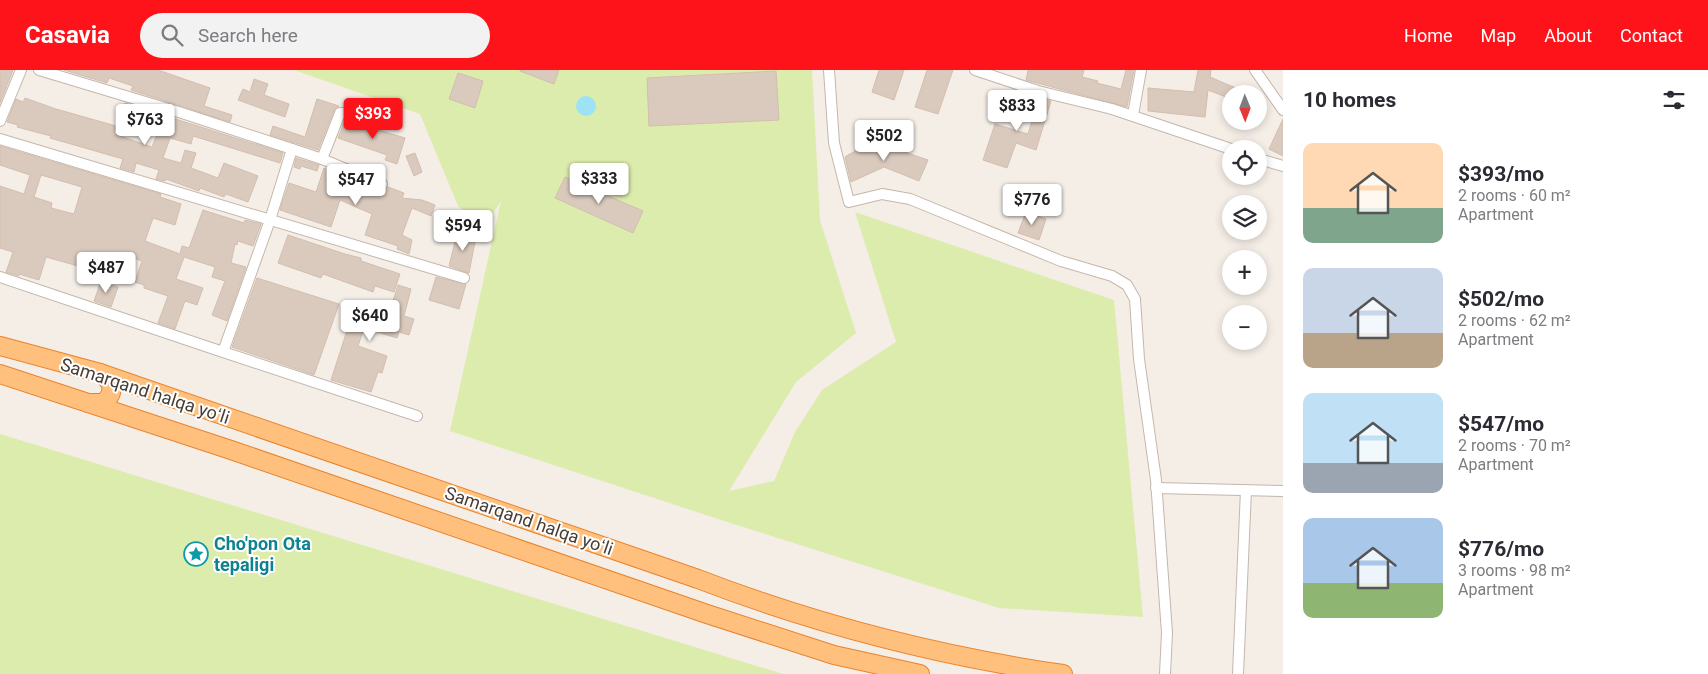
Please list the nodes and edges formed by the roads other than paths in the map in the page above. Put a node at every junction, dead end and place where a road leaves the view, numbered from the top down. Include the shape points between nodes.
1 (21, 70) edge
2 (39, 70) edge
3 (829, 70) edge
4 (975, 70) edge
5 (1141, 70) edge
6 (1255, 70) edge
7 (1283, 110) edge
8 (1133, 115) junction
9 (0, 121) edge
10 (380, 124) dead end
11 (0, 139) edge
12 (1222, 146) edge
13 (292, 149) junction
14 (322, 159) junction
15 (1267, 161) edge
16 (1283, 166) edge
17 (382, 184) dead end
18 (270, 220) junction
19 (0, 276) edge
20 (464, 278) dead end
21 (0, 346) edge
22 (223, 352) junction
23 (100, 373) junction
24 (0, 374) edge
25 (88, 403) junction
26 (417, 416) dead end
27 (1156, 488) junction
28 (1246, 490) junction
29 (1283, 491) edge
30 (698, 579) junction
31 (685, 605) junction
32 (920, 674) edge
33 (1063, 674) edge
34 (1164, 674) edge
35 (1238, 674) edge

1 - 9 street
2 - 13 street
3 - 27 street via 834,143 849,202 882,194 910,199 1127,284 1135,299 1139,359
4 - 8 street via 1038,91
5 - 8 street
6 - 7 street
8 - 12 street
10 - 14 street via 340,113
11 - 18 street
13 - 14 street
13 - 18 street
14 - 17 street
15 - 16 street
18 - 20 street
18 - 22 street
19 - 22 street
21 - 23 highway, Samarqand halqa yoʻli
22 - 26 street
23 - 25 highway via 110,382 111,394 103,403
23 - 30 highway, Samarqand halqa yoʻli
24 - 25 highway, Samarqand halqa yoʻli
25 - 31 highway, Samarqand halqa yoʻli
27 - 28 street
27 - 34 street via 1167,632
28 - 29 street
28 - 35 street
30 - 31 highway via 685,579 677,587 678,597
30 - 33 highway, Samarqand halqa yoʻli via 750,599 864,634
31 - 32 highway, Samarqand halqa yoʻli via 834,655

